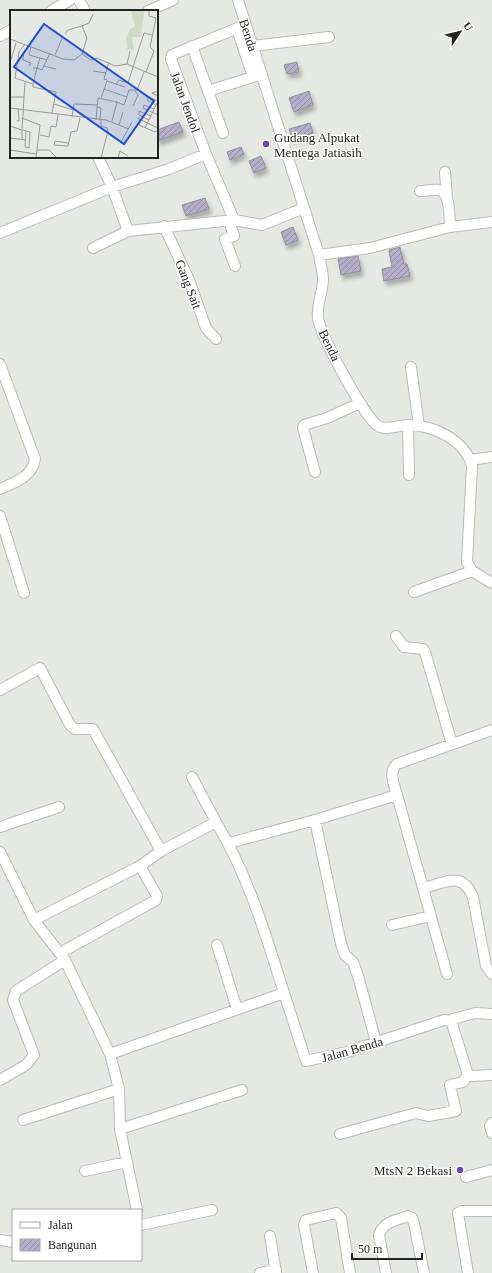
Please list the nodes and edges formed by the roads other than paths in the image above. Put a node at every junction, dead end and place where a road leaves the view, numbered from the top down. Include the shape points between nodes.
1 (70, 0) edge
2 (79, 0) edge
3 (173, 0) edge
4 (238, 0) edge
5 (55, 10) edge
6 (84, 10) edge
7 (150, 10) edge
8 (245, 25) junction
9 (10, 31) edge
10 (239, 35) dead end
11 (0, 36) edge
12 (329, 37) dead end
13 (192, 46) junction
14 (252, 46) junction
15 (258, 76) junction
16 (208, 91) junction
17 (223, 133) dead end
18 (206, 154) junction
19 (98, 158) edge
20 (445, 172) dead end
21 (112, 187) junction
22 (420, 191) dead end
23 (447, 199) junction
24 (304, 208) junction
25 (232, 221) junction
26 (492, 222) edge
27 (164, 226) junction
28 (450, 227) junction
29 (128, 231) junction
30 (0, 233) edge
31 (93, 248) dead end
32 (319, 255) junction
33 (235, 266) dead end
34 (216, 339) dead end
35 (0, 364) edge
36 (412, 367) dead end
37 (360, 403) junction
38 (408, 425) junction
39 (419, 426) junction
40 (492, 457) edge
41 (470, 460) junction
42 (314, 472) dead end
43 (409, 475) dead end
44 (0, 489) edge
45 (0, 516) edge
46 (472, 571) junction
47 (492, 583) edge
48 (414, 592) dead end
49 (24, 593) dead end
50 (396, 636) dead end
51 (0, 690) edge
52 (492, 730) edge
53 (452, 744) junction
54 (192, 777) dead end
55 (397, 795) junction
56 (59, 807) dead end
57 (315, 820) junction
58 (216, 822) junction
59 (0, 827) edge
60 (229, 843) junction
61 (161, 851) junction
62 (0, 852) edge
63 (140, 866) junction
64 (423, 888) junction
65 (431, 916) junction
66 (34, 920) junction
67 (392, 925) dead end
68 (217, 945) dead end
69 (63, 957) junction
70 (447, 974) dead end
71 (492, 974) edge
72 (284, 993) junction
73 (237, 1009) junction
74 (492, 1014) edge
75 (451, 1021) junction
76 (376, 1042) junction
77 (110, 1054) junction
78 (468, 1075) junction
79 (491, 1078) edge
80 (0, 1080) edge
81 (119, 1089) junction
82 (242, 1090) dead end
83 (23, 1120) dead end
84 (492, 1123) edge
85 (120, 1129) junction
86 (492, 1133) edge
87 (340, 1134) dead end
88 (127, 1162) junction
89 (492, 1170) edge
90 (85, 1171) dead end
91 (466, 1177) dead end
92 (137, 1209) edge
93 (212, 1210) dead end
94 (492, 1211) edge
95 (142, 1225) edge
96 (270, 1236) dead end
97 (0, 1240) edge
98 (12, 1242) edge
99 (276, 1272) edge
100 (260, 1273) edge
101 (313, 1273) edge
102 (350, 1273) edge
103 (386, 1273) edge
104 (424, 1273) edge
105 (468, 1273) edge

1 - 5 street
2 - 6 street
3 - 7 street
4 - 8 street, Benda
8 - 13 street, Jalan Jendol
8 - 14 street, Benda
9 - 11 street
10 - 15 street
12 - 14 street
13 - 16 street
13 - 18 street, Jalan Jendol via 174,54 171,59
14 - 15 street, Benda
15 - 16 street
15 - 24 street, Benda
16 - 17 street
18 - 21 street
18 - 25 street
19 - 21 street
20 - 23 street
21 - 29 street
21 - 30 street
22 - 23 street via 438,190 444,193
23 - 28 street
24 - 25 street via 262,225
24 - 32 street, Benda
25 - 27 street
25 - 33 street via 234,236 225,239
26 - 28 street
27 - 29 street
27 - 34 street, Gang Sait via 189,280 206,328
28 - 32 street via 370,248
29 - 31 street
32 - 37 street, Benda via 323,279 317,318 324,338
35 - 44 street via 35,459 33,468 26,476
36 - 39 street
37 - 38 street, Benda via 382,428
37 - 42 street via 304,425
38 - 39 street, Benda
38 - 43 street
39 - 41 street, Benda via 431,428 453,440
40 - 41 street
41 - 46 street via 472,466 467,562
45 - 49 street
46 - 47 street
46 - 48 street
50 - 53 street via 404,647 423,649 425,652
51 - 61 street via 40,668 70,725 75,729 93,729
52 - 53 street
53 - 55 street via 392,768
54 - 58 street
55 - 57 street
55 - 64 street
56 - 59 street
57 - 60 street
57 - 76 street via 341,944 353,962
58 - 60 street
58 - 61 street
60 - 72 street via 264,930
61 - 63 street
62 - 66 street
63 - 66 street
63 - 69 street via 157,896 156,900
64 - 65 street
64 - 71 street via 457,879 469,888 486,966
65 - 67 street
65 - 70 street
66 - 69 street
68 - 73 street
69 - 77 street
69 - 80 street via 16,991 13,1000 34,1055 26,1065
72 - 73 street
72 - 76 street, Jalan Benda via 306,1061
73 - 77 street
74 - 75 street, Jalan Benda via 475,1013
75 - 76 street, Jalan Benda via 444,1020
75 - 78 street
77 - 81 street
78 - 79 street
78 - 87 street via 463,1082 450,1085 456,1110 428,1116 416,1113
81 - 83 street
81 - 85 street
82 - 85 street
84 - 86 street
85 - 88 street
88 - 90 street
88 - 92 street
89 - 91 street
93 - 95 street
94 - 105 street via 462,1210 458,1213
96 - 99 street
97 - 98 street
99 - 100 street
101 - 102 street via 304,1225 306,1220 336,1213 341,1218
103 - 104 street via 379,1235 381,1229 384,1224 408,1216 414,1223

